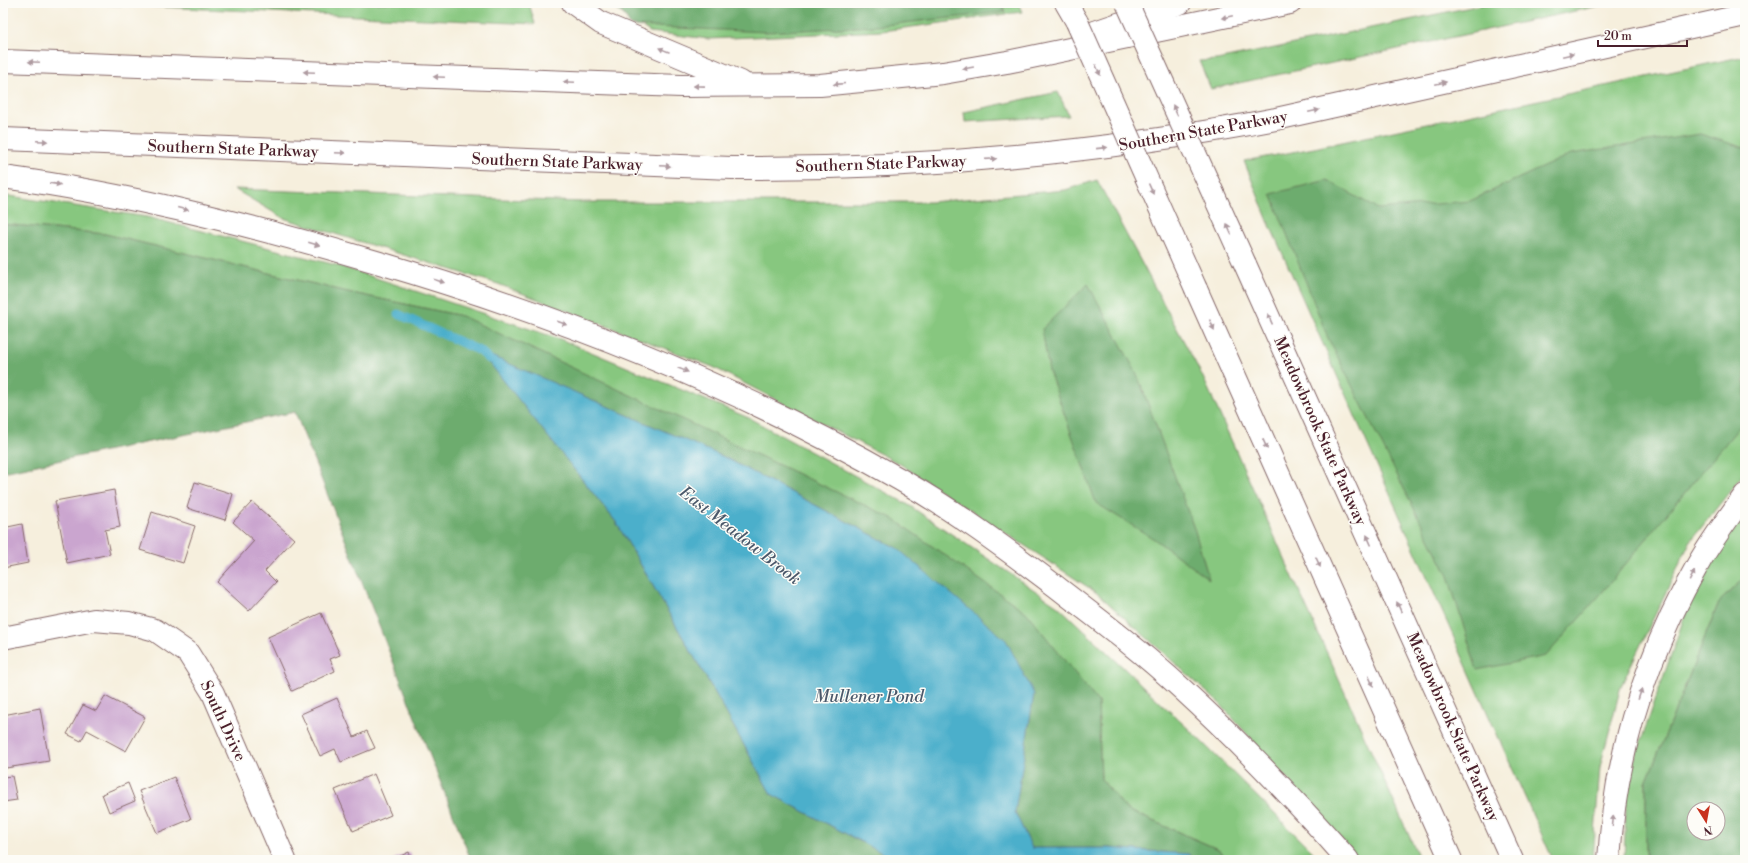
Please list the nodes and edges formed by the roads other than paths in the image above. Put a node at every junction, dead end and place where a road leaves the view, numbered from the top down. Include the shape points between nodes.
1 (573, 3) edge
2 (1066, 3) edge
3 (1127, 3) edge
4 (1136, 3) edge
5 (1180, 3) edge
6 (1290, 3) edge
7 (1073, 12) edge
8 (1745, 16) edge
9 (1147, 49) junction
10 (3, 61) edge
11 (1006, 62) junction
12 (752, 87) junction
13 (3, 139) edge
14 (3, 176) edge
15 (1745, 495) edge
16 (3, 638) edge
17 (285, 860) edge
18 (1348, 860) edge
19 (1451, 860) edge
20 (1512, 860) edge
21 (1609, 860) edge

12 -> 1 main road via 601,23
2 - 7 main road
3 - 9 main road, Meadowbrook State Parkway, bridge
4 - 9 main road, bridge
5 - 11 main road
6 -> 11 main road
7 -> 19 main road, bridge
13 -> 8 main road, Southern State Parkway via 732,168 844,167 1006,158 1118,146 1245,126
20 -> 9 main road, Meadowbrook State Parkway, bridge
12 -> 10 main road
11 -> 12 main road via 885,80 820,86
14 -> 18 main road via 172,207 284,235 417,274 638,351 774,412 904,481 1028,565 1102,621 1179,686 1233,738 1291,796
21 -> 15 main road via 1615,796 1623,756 1632,719 1658,644 1697,565
16 - 17 main road, South Drive via 94,620 122,622 155,630 188,653 213,693

